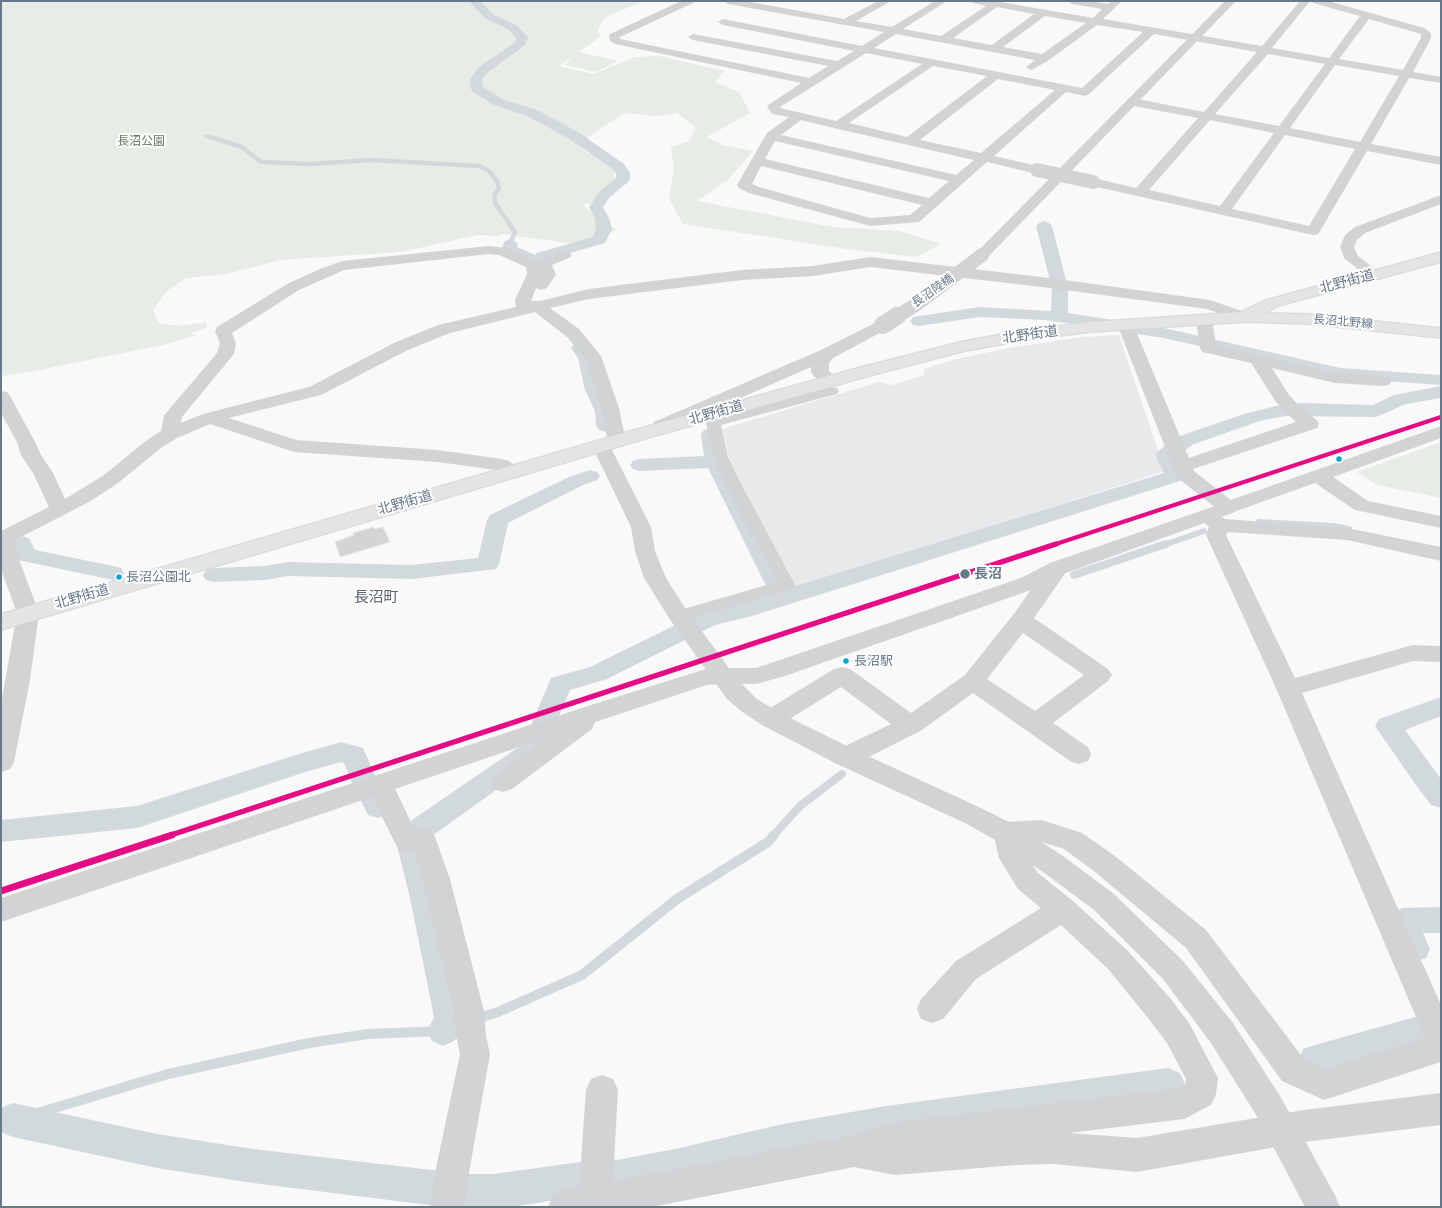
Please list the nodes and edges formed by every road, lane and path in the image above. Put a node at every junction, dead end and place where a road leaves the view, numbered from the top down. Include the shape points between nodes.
1 (689, 1) edge
2 (728, 1) edge
3 (886, 1) edge
4 (942, 1) edge
5 (978, 1) edge
6 (1072, 1) edge
7 (1231, 1) edge
8 (1305, 1) edge
9 (1317, 1) edge
10 (759, 3) edge
11 (995, 4) junction
12 (1113, 4) edge
13 (815, 8) dead end
14 (1043, 12) junction
15 (803, 14) junction
16 (1366, 15) junction
17 (1095, 21) junction
18 (723, 22) junction
19 (846, 22) junction
20 (1152, 30) junction
21 (894, 31) junction
22 (1196, 37) junction
23 (686, 40) junction
24 (943, 40) junction
25 (864, 49) junction
26 (994, 49) junction
27 (1265, 50) junction
28 (664, 51) junction
29 (1045, 58) junction
30 (1332, 61) junction
31 (932, 62) junction
32 (838, 65) junction
33 (1406, 74) junction
34 (996, 75) junction
35 (1017, 79) junction
36 (1441, 80) edge
37 (811, 82) junction
38 (1064, 88) junction
39 (1132, 102) junction
40 (799, 116) junction
41 (1206, 116) junction
42 (838, 125) junction
43 (1282, 131) junction
44 (771, 136) junction
45 (910, 141) junction
46 (1363, 147) junction
47 (985, 158) junction
48 (757, 161) junction
49 (1441, 162) edge
50 (960, 180) junction
51 (1140, 192) junction
52 (1441, 199) edge
53 (931, 203) junction
54 (1223, 211) junction
55 (564, 255) dead end
56 (1441, 257) edge
57 (1374, 275) junction
58 (530, 307) junction
59 (1244, 317) junction
60 (1204, 319) junction
61 (1125, 324) junction
62 (1441, 333) edge
63 (827, 354) junction
64 (1257, 359) junction
65 (1383, 381) dead end
66 (831, 386) junction
67 (1, 396) edge
68 (209, 418) junction
69 (1441, 432) edge
70 (170, 434) junction
71 (641, 434) junction
72 (609, 444) junction
73 (1181, 467) junction
74 (511, 472) junction
75 (1319, 476) junction
76 (60, 509) junction
77 (1219, 516) junction
78 (1441, 522) edge
79 (3, 539) edge
80 (1441, 554) edge
81 (1058, 568) junction
82 (28, 613) junction
83 (679, 616) junction
84 (1021, 620) junction
85 (1, 622) edge
86 (1441, 654) edge
87 (722, 676) junction
88 (973, 681) junction
89 (1288, 688) junction
90 (600, 711) junction
91 (771, 719) junction
92 (1035, 724) junction
93 (910, 725) junction
94 (1079, 754) dead end
95 (846, 757) junction
96 (1, 762) edge
97 (504, 782) dead end
98 (379, 784) junction
99 (1006, 833) junction
100 (1064, 909) junction
101 (1, 910) edge
102 (932, 1009) dead end
103 (1441, 1039) edge
104 (1441, 1048) edge
105 (602, 1090) dead end
106 (1441, 1109) edge
107 (1284, 1136) junction
108 (854, 1151) junction
109 (580, 1204) edge
110 (447, 1207) edge
111 (1323, 1207) edge

1 - 28 street via 614,36 615,41
2 - 10 street
3 - 19 street
4 - 21 street
5 - 11 street
6 - 12 street
7 - 22 street, 長沼陸橋
8 - 27 street
9 - 16 street
10 - 15 street
10 - 18 street
11 - 14 street
11 - 24 street
12 - 17 street
13 - 15 street
14 - 17 street
14 - 26 street
15 - 19 street
16 - 30 street
16 - 33 street via 1426,33 1426,38
17 - 20 street
17 - 29 street
18 - 23 street
18 - 25 street
19 - 21 street
20 - 22 street
20 - 38 street via 1085,92
21 - 24 street
21 - 25 street
22 - 27 street
22 - 39 street, 長沼陸橋
23 - 28 street
23 - 32 street
24 - 26 street
25 - 31 street
25 - 32 street
26 - 29 street
27 - 30 street
27 - 41 street
28 - 37 street
29 - 35 street
30 - 33 street
30 - 43 street
31 - 34 street
31 - 42 street
32 - 37 street
33 - 36 street
33 - 46 street
34 - 35 street
34 - 45 street
35 - 38 street
37 - 40 street via 773,106 776,111
38 - 47 street
39 - 41 street
39 - 63 street, 長沼陸橋, bridge via 982,255 917,304
40 - 42 street
40 - 44 street
41 - 43 street
41 - 51 street
42 - 45 street
43 - 46 street
43 - 54 street
44 - 48 street
44 - 50 street
45 - 47 street
46 - 49 street
46 - 54 street via 1313,231
47 - 50 street
47 - 51 street, bridge
48 - 53 street
48 - 53 street via 744,185 870,222 914,219
50 - 53 street
51 - 54 street
52 - 57 street via 1360,230 1350,238 1347,247 1352,258
55 - 58 street via 544,262 548,275
56 - 57 main road, 北野街道
57 - 59 main road, 北野街道 via 1272,303
58 - 59 street via 589,294 742,275 813,271 870,262 1050,283 1210,306
58 - 68 street via 444,329 402,346 316,391
58 - 70 street via 522,300 535,274 532,265 502,251 342,266 293,287 223,331 228,343 225,354 173,416
58 - 72 street via 573,333 592,356 610,408
59 - 60 main road, 北野街道
59 - 62 main road, 長沼北野線 via 1309,319
60 - 61 main road, 北野街道
60 - 64 street via 1208,348
61 - 66 main road, 北野街道 via 1052,331 964,346
61 - 73 street
63 - 66 street via 820,363 820,372
63 - 71 street, 長沼陸橋
64 - 65 street via 1335,378
64 - 73 street via 1282,398 1310,424
66 - 71 main road, 北野街道
66 - 83 street via 713,423 721,457 731,480 787,585
67 - 76 street
68 - 70 street
68 - 74 street via 294,446 438,456 502,465
69 - 75 street
70 - 76 street via 111,479
71 - 72 main road, 北野街道
72 - 74 main road, 北野街道
72 - 83 street via 641,527 645,551 655,578
73 - 77 street
74 - 82 main road, 北野街道
75 - 77 street
75 - 78 street via 1362,506
76 - 79 street
77 - 80 street via 1348,534
77 - 81 street
77 - 89 street via 1216,535
79 - 82 street
81 - 84 street
81 - 87 street via 1029,583 774,671 756,676
82 - 85 main road, 北野街道
82 - 96 street via 18,680
83 - 87 street
84 - 88 street
84 - 92 street via 1100,675
86 - 89 street via 1413,653
87 - 90 street via 706,677
87 - 91 street via 748,705
88 - 92 street
88 - 93 street
89 - 103 street
90 - 97 street
90 - 98 street
91 - 93 street via 842,675
91 - 95 street
92 - 94 street
93 - 95 street
95 - 99 street via 954,806
98 - 101 street
98 - 110 street via 407,841 422,837 436,879 469,1011 475,1054
99 - 100 street via 1013,858 1028,881
99 - 104 street via 1041,831 1073,841 1139,891 1196,939 1293,1070 1324,1085
99 - 107 street via 1104,902 1173,970 1243,1064
100 - 102 street via 966,970
100 - 108 street via 1118,960 1178,1033 1202,1078 1200,1094 1184,1103 889,1139
105 - 109 street
106 - 107 street
107 - 108 street via 1137,1154 1053,1148 895,1158
107 - 111 street
108 - 109 street

